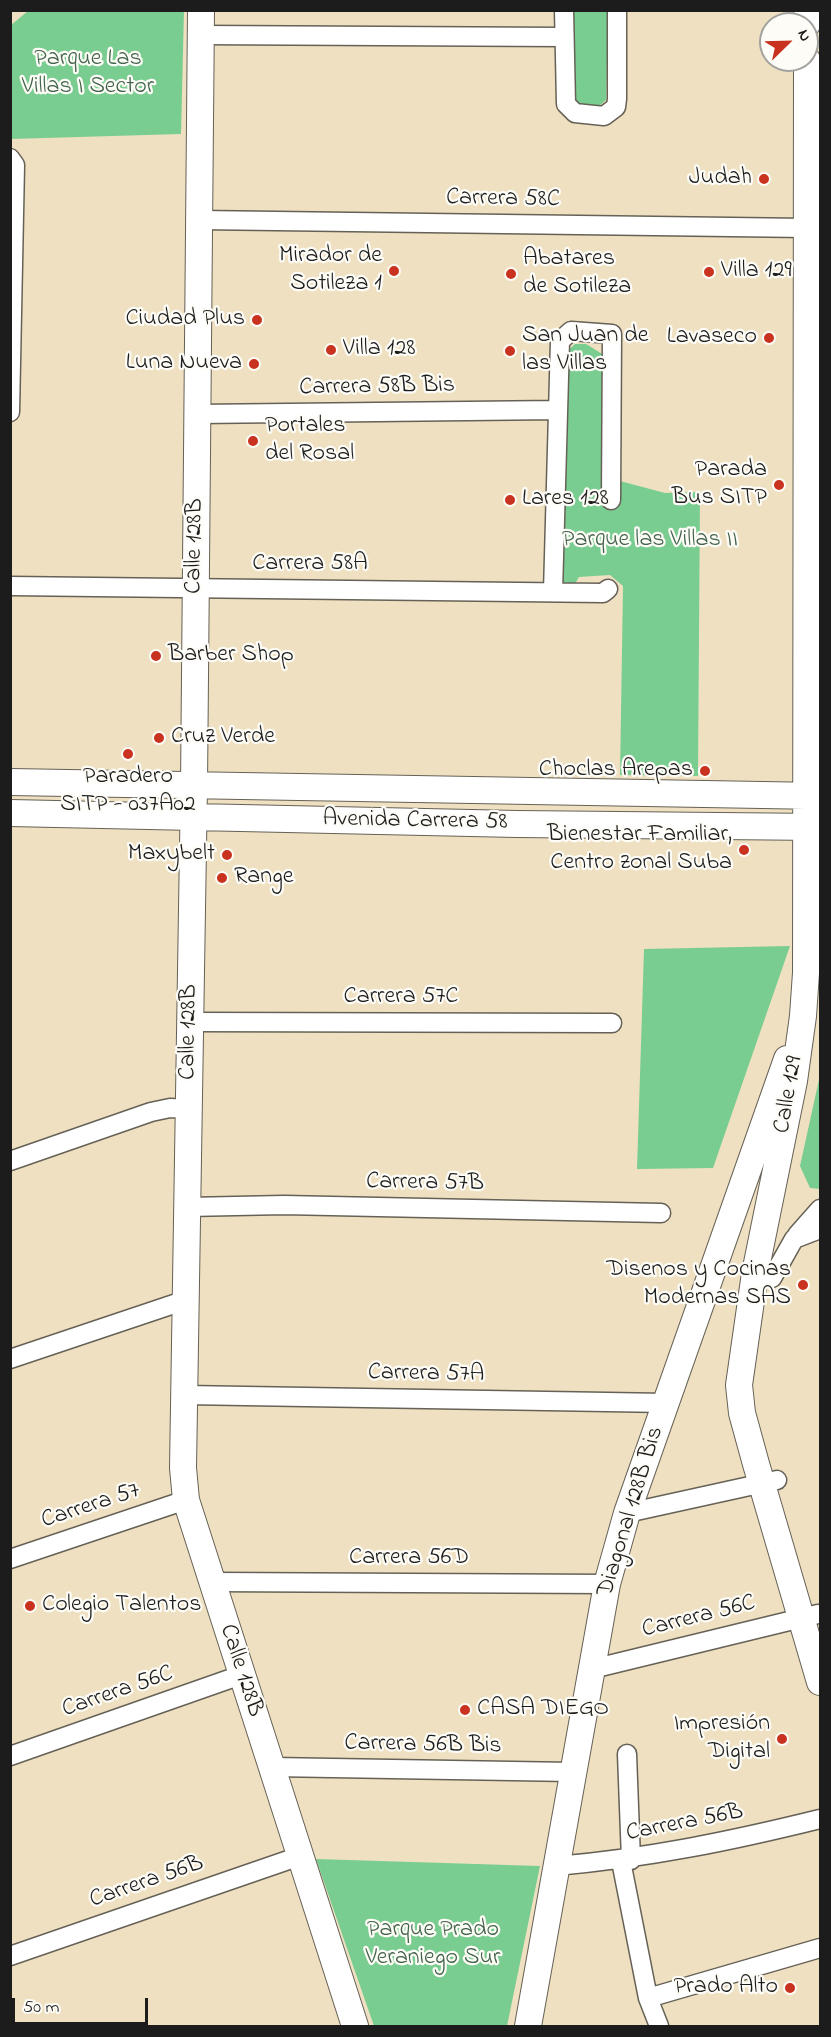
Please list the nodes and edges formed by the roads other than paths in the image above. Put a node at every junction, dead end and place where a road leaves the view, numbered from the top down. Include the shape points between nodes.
1 (564, 10) edge
2 (617, 10) edge
3 (201, 23) edge
4 (563, 37) junction
5 (807, 72) edge
6 (13, 161) edge
7 (200, 220) junction
8 (811, 243) edge
9 (12, 311) edge
10 (557, 410) junction
11 (10, 412) edge
12 (198, 414) junction
13 (813, 499) edge
14 (611, 500) dead end
15 (10, 586) edge
16 (196, 588) junction
17 (608, 589) dead end
18 (554, 592) junction
19 (10, 782) edge
20 (194, 785) junction
21 (814, 796) edge
22 (10, 813) edge
23 (194, 816) junction
24 (814, 827) edge
25 (812, 1020) edge
26 (190, 1022) junction
27 (612, 1023) dead end
28 (189, 1109) junction
29 (10, 1161) edge
30 (187, 1207) junction
31 (820, 1209) edge
32 (661, 1213) dead end
33 (820, 1229) edge
34 (794, 1239) junction
35 (772, 1278) junction
36 (186, 1300) junction
37 (10, 1359) edge
38 (184, 1395) junction
39 (668, 1403) junction
40 (769, 1482) junction
41 (186, 1500) junction
42 (627, 1514) junction
43 (10, 1559) edge
44 (212, 1582) junction
45 (607, 1584) junction
46 (813, 1618) edge
47 (592, 1669) junction
48 (241, 1675) junction
49 (820, 1682) edge
50 (627, 1754) dead end
51 (10, 1756) edge
52 (272, 1767) junction
53 (572, 1772) junction
54 (820, 1819) edge
55 (300, 1856) junction
56 (626, 1860) junction
57 (556, 1866) junction
58 (820, 1948) edge
59 (10, 1956) edge
60 (648, 1998) junction
61 (354, 2026) edge
62 (528, 2026) edge
63 (659, 2026) edge

1 - 4 street
2 - 4 street via 617,99 616,107 604,116 575,113 566,104
3 - 4 street
3 - 7 main road, Calle 128B
5 - 8 main road, Calle 129
6 - 9 street
7 - 8 street, Carrera 58C
7 - 12 main road, Calle 128B
8 - 13 main road, Calle 129
9 - 11 street
10 - 12 street, Carrera 58B Bis
10 - 14 street via 562,336 571,331 612,334
10 - 18 street
12 - 16 main road, Calle 128B
13 - 21 main road, Calle 129
15 - 16 street, Carrera 58A
16 - 18 street, Carrera 58A
16 - 20 main road, Calle 128B
17 - 18 street, Carrera 58A via 603,593
19 - 20 main road, Avenida Carrera 58
20 - 21 main road, Avenida Carrera 58
20 - 23 main road, Calle 128B
21 - 24 main road, Calle 129
22 - 23 main road, Avenida Carrera 58
23 - 24 main road, Avenida Carrera 58
23 - 26 main road, Calle 128B
24 - 25 main road, Calle 129
25 - 35 main road, Calle 129
25 - 39 main road, Diagonal 128B Bis via 769,1106
25 - 40 main road, Calle 129 via 794,1082 755,1274 739,1386 742,1413
26 - 27 street, Carrera 57C
26 - 28 main road, Calle 128B
28 - 29 street via 151,1112
28 - 30 main road, Calle 128B
30 - 32 street, Carrera 57B via 284,1205
30 - 36 main road, Calle 128B
31 - 34 street
33 - 34 street
34 - 35 street, Calle 129
35 - 40 main road, Calle 129 via 754,1390
36 - 37 street
36 - 38 main road, Calle 128B
38 - 39 street, Carrera 57A
38 - 41 main road, Calle 128B
39 - 42 main road, Diagonal 128B Bis
40 - 42 street
40 - 46 main road, Calle 129
41 - 43 street, Carrera 57
41 - 44 main road, Calle 128B
42 - 45 main road, Diagonal 128B Bis
44 - 45 street, Carrera 56D
44 - 48 main road, Calle 128B
45 - 47 main road, Diagonal 128B Bis
46 - 47 street, Carrera 56C
46 - 49 main road, Calle 129
47 - 53 main road, Diagonal 128B Bis
48 - 51 street, Carrera 56C
48 - 52 main road, Calle 128B
50 - 56 street
52 - 53 street, Carrera 56B Bis
52 - 55 main road, Calle 128B
53 - 57 main road, Diagonal 128B Bis
54 - 56 street, Carrera 56B via 728,1842
55 - 59 street, Carrera 56B
55 - 61 main road, Calle 128B
56 - 57 street, Carrera 56B
56 - 60 street
57 - 62 main road, Diagonal 128B Bis
58 - 60 street
60 - 63 street

